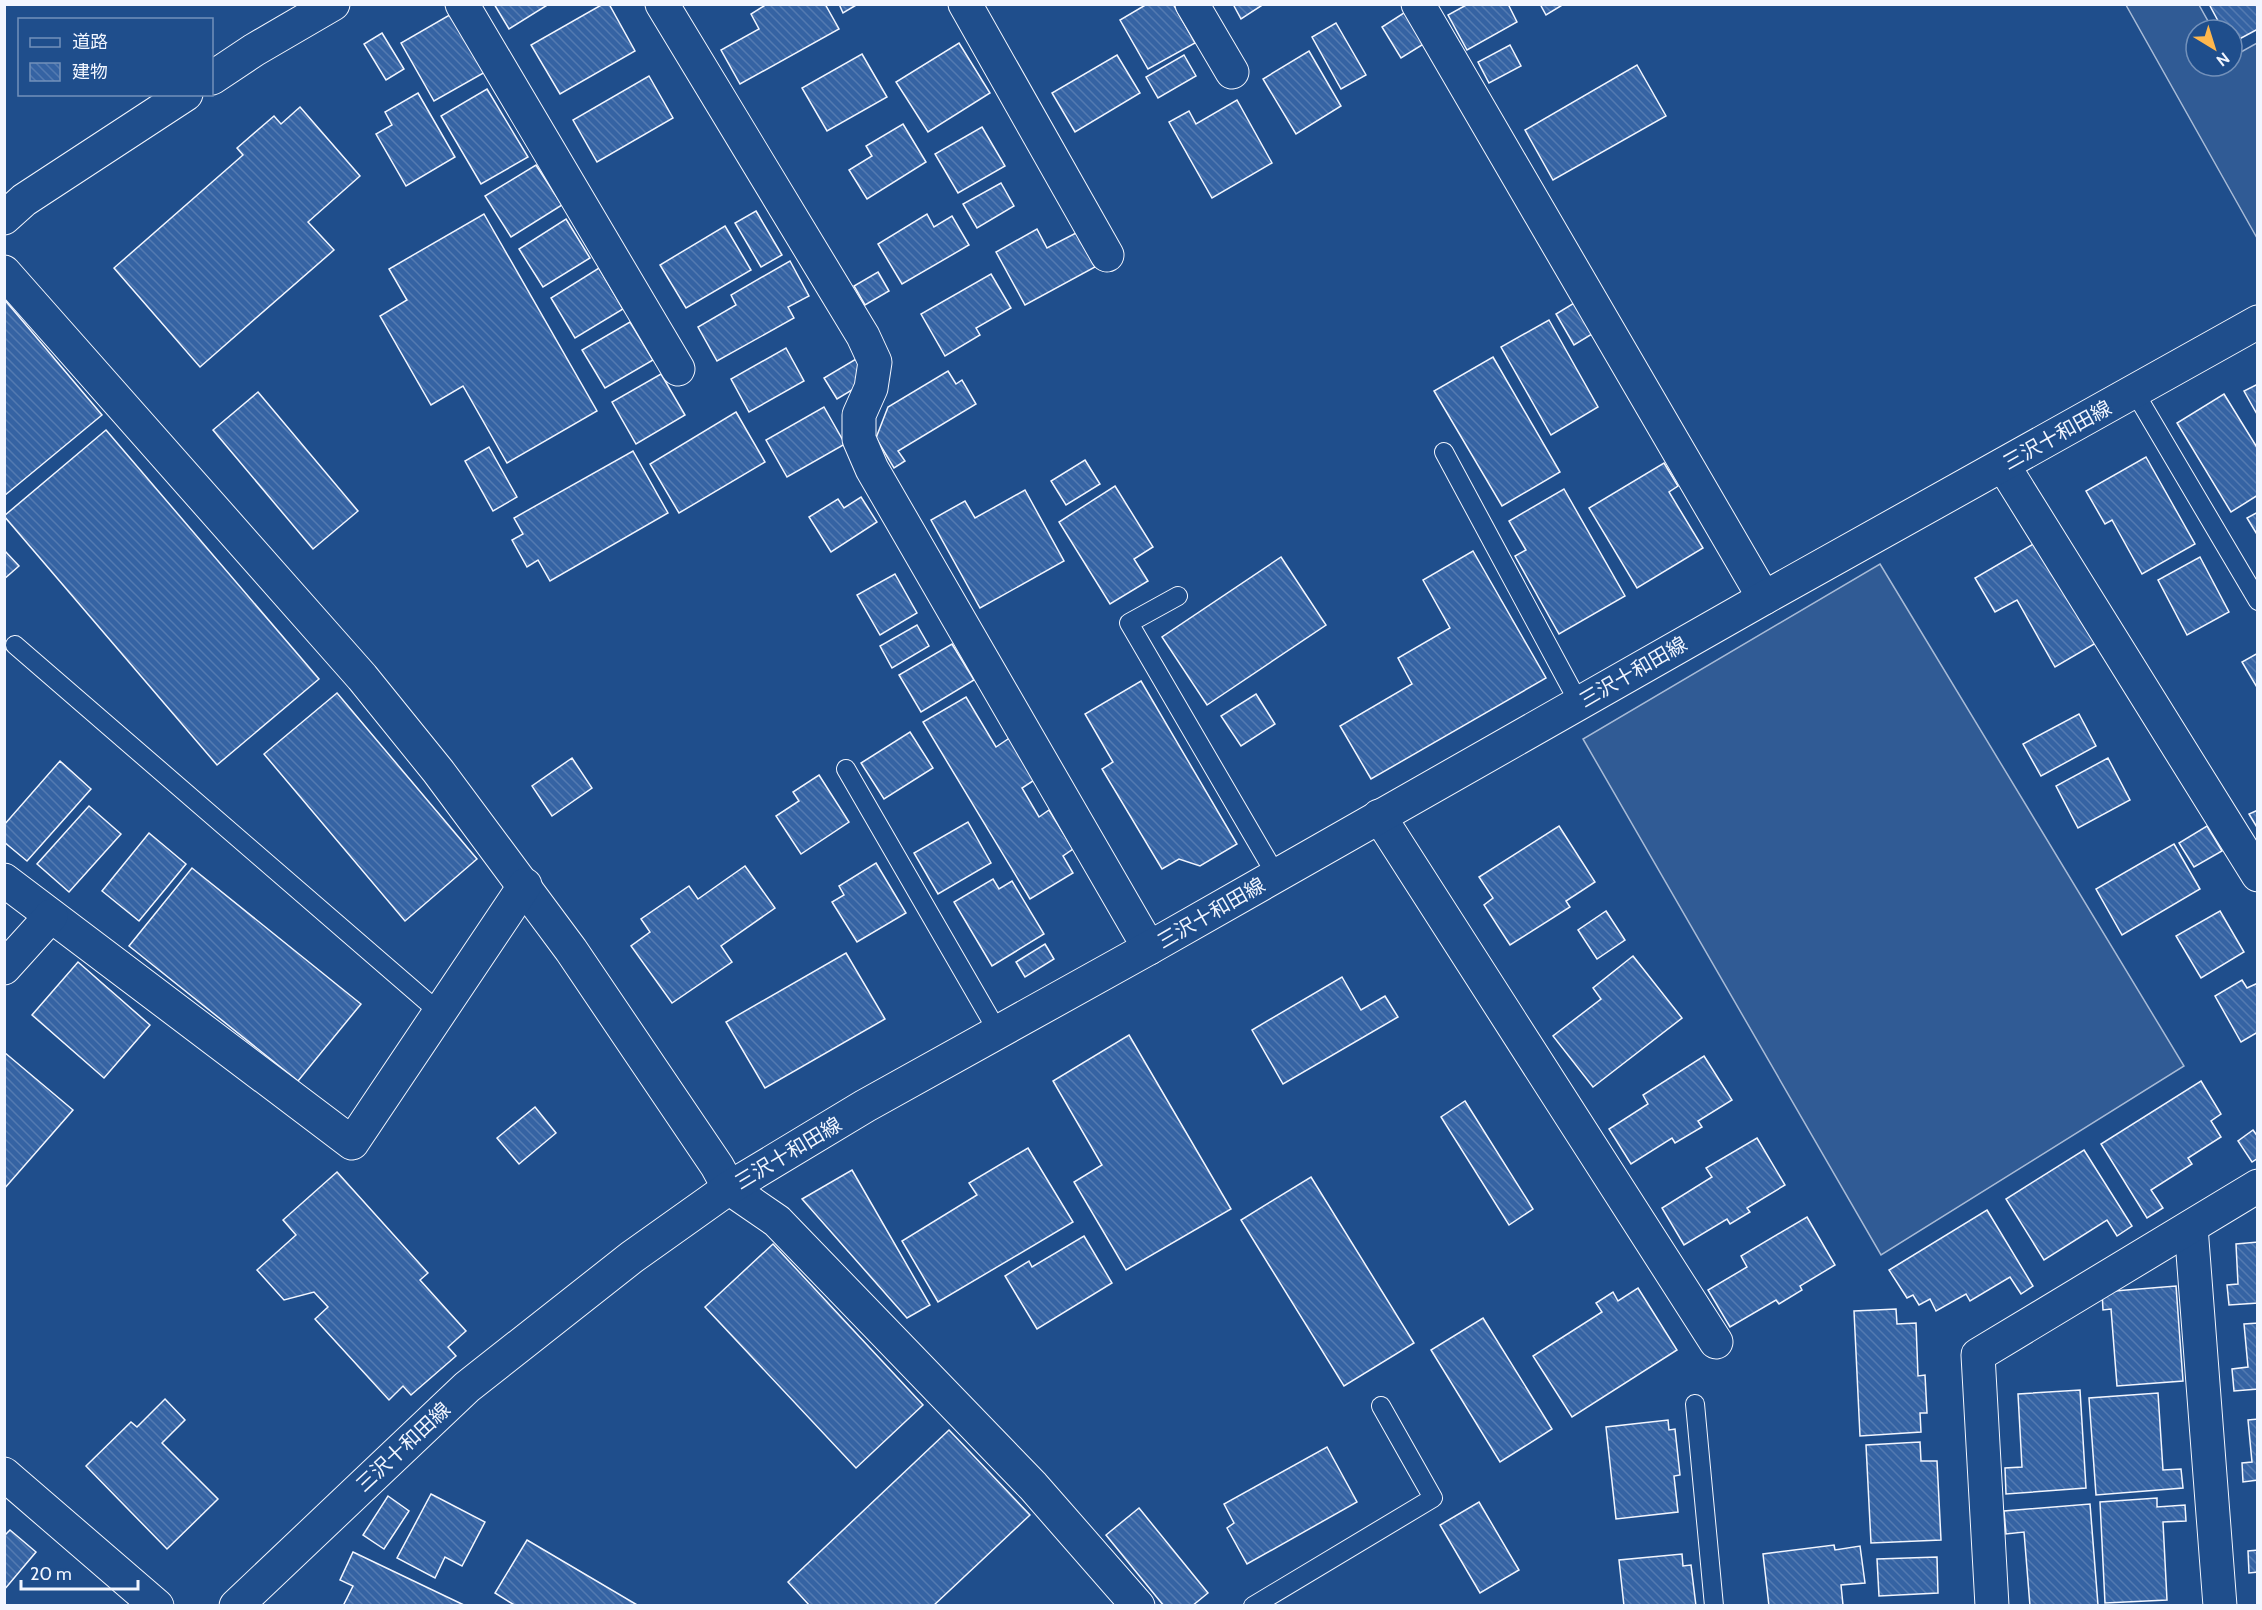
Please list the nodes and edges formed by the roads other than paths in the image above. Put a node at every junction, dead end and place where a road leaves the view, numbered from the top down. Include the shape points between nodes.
1 (333, 4) edge
2 (462, 4) edge
3 (662, 4) edge
4 (965, 4) edge
5 (1192, 4) edge
6 (1418, 4) edge
7 (1232, 72) dead end
8 (213, 77) edge
9 (183, 96) edge
10 (4, 218) edge
11 (1107, 255) dead end
12 (4, 272) edge
13 (2258, 322) edge
14 (678, 369) dead end
15 (2134, 391) junction
16 (1444, 452) dead end
17 (2003, 465) junction
18 (1178, 596) dead end
19 (1764, 598) junction
20 (2258, 601) edge
21 (15, 645) dead end
22 (1579, 703) junction
23 (846, 769) dead end
24 (1379, 816) junction
25 (1276, 875) junction
26 (2258, 875) edge
27 (4, 880) edge
28 (525, 885) junction
29 (51, 916) junction
30 (1149, 948) junction
31 (4, 968) edge
32 (440, 1012) junction
33 (998, 1032) junction
34 (2258, 1186) edge
35 (729, 1188) junction
36 (2191, 1227) junction
37 (1716, 1342) dead end
38 (1695, 1404) dead end
39 (1381, 1406) dead end
40 (4, 1474) edge
41 (157, 1605) edge
42 (236, 1605) edge
43 (1138, 1605) edge
44 (1253, 1605) edge
45 (1714, 1605) edge
46 (1992, 1605) edge
47 (2220, 1605) edge

1 - 8 street
2 - 14 street
3 - 30 street via 875,362 871,388 860,415 859,439 872,469
4 - 11 street
5 - 7 street
6 - 19 street
9 - 10 street via 24,200
12 - 28 street via 362,677
13 - 15 street, 三沢十和田線
15 - 17 street, 三沢十和田線
15 - 20 lane
16 - 22 lane
17 - 19 street, 三沢十和田線
17 - 26 street
18 - 25 lane via 1129,623
19 - 22 street, 三沢十和田線
21 - 32 lane
22 - 24 street, 三沢十和田線
23 - 33 lane
24 - 25 street, 三沢十和田線
24 - 37 street
25 - 30 street, 三沢十和田線
27 - 29 street
28 - 32 street
28 - 35 street
29 - 31 street
29 - 32 street via 352,1143
30 - 33 street, 三沢十和田線
33 - 35 street, 三沢十和田線
34 - 36 street
35 - 42 street, 三沢十和田線 via 632,1257 467,1387
35 - 43 street via 777,1221 1033,1486
36 - 46 street via 1978,1355
36 - 47 street
38 - 45 lane
39 - 44 lane via 1433,1498
40 - 41 street

